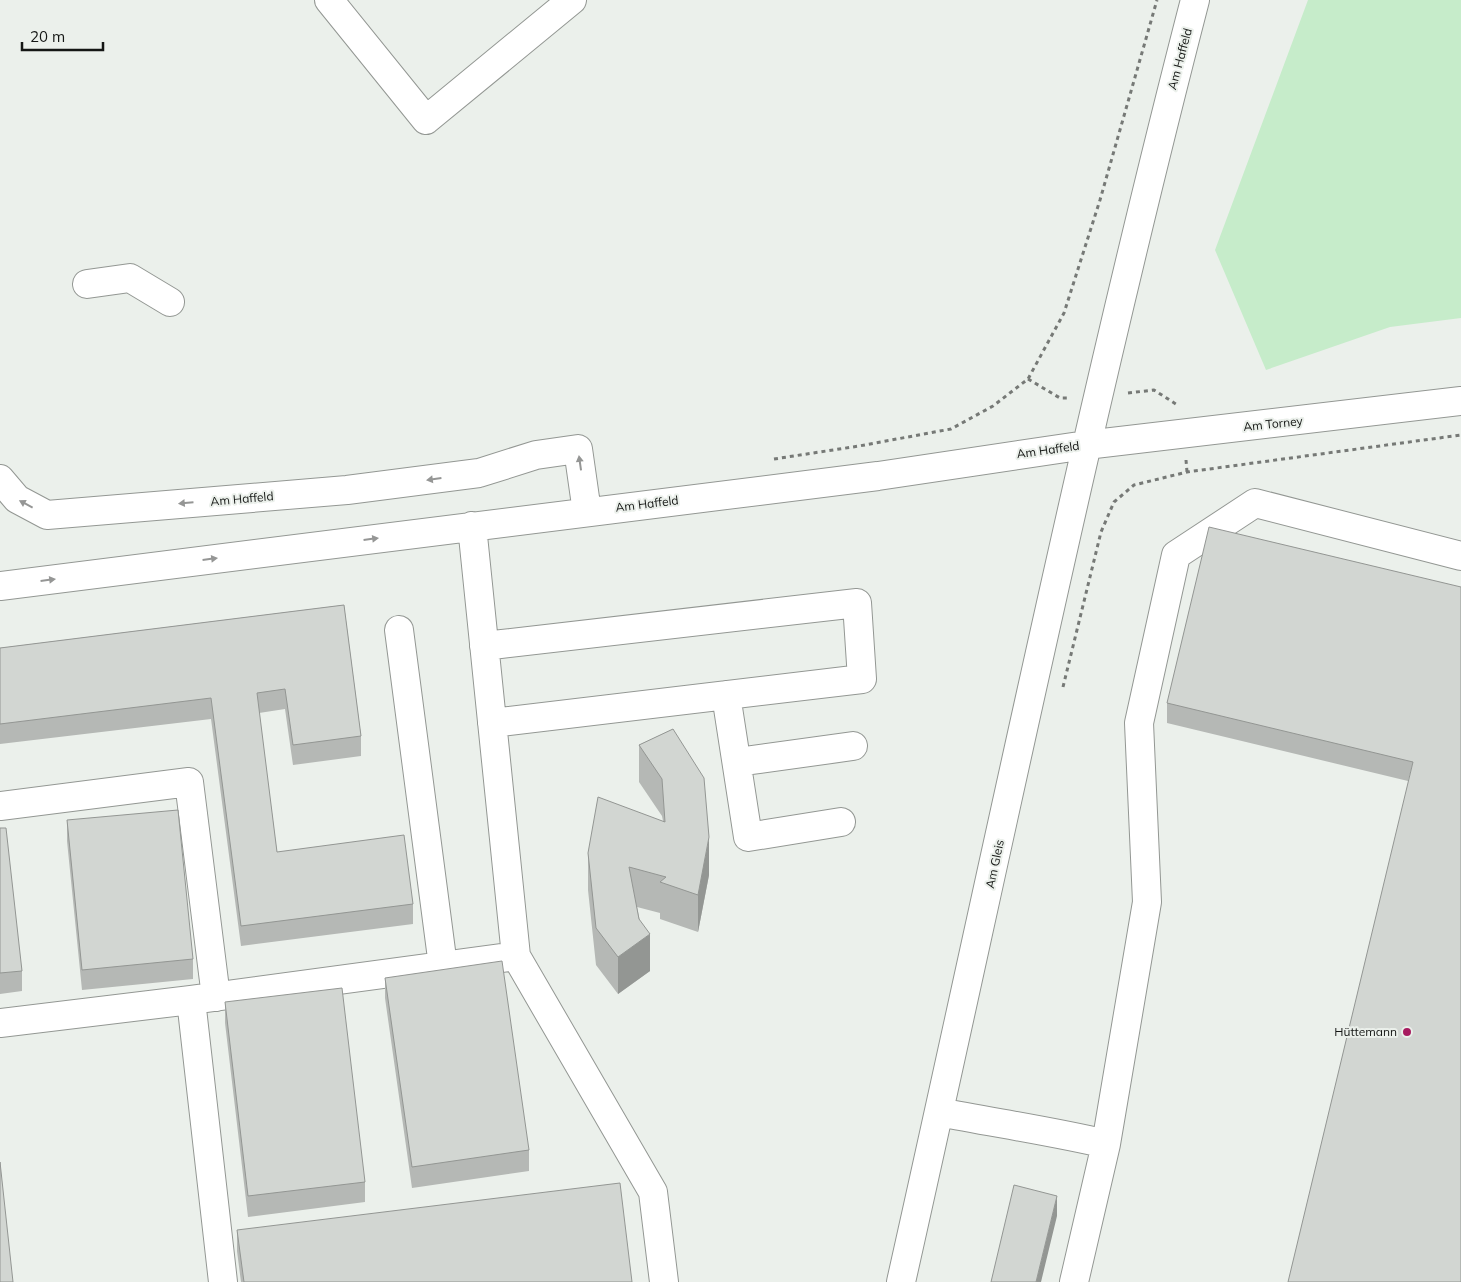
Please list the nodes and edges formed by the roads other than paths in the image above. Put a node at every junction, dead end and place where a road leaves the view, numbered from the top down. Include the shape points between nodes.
1 (329, 0) edge
2 (572, 0) edge
3 (1195, 0) edge
4 (87, 284) dead end
5 (170, 302) dead end
6 (1461, 401) edge
7 (1086, 445) junction
8 (0, 479) edge
9 (587, 512) junction
10 (472, 526) junction
11 (1461, 556) edge
12 (0, 586) edge
13 (399, 630) dead end
14 (484, 646) junction
15 (726, 695) junction
16 (492, 723) junction
17 (853, 746) dead end
18 (736, 762) junction
19 (0, 806) edge
20 (841, 822) dead end
21 (516, 956) junction
22 (443, 966) junction
23 (203, 999) junction
24 (0, 1023) edge
25 (939, 1112) junction
26 (1106, 1144) junction
27 (224, 1282) edge
28 (664, 1282) edge
29 (901, 1282) edge
30 (1074, 1282) edge

1 - 2 street via 426,120
3 - 7 street, Am Haffeld via 1140,211
4 - 5 street via 130,278
6 - 7 street, Am Torney
7 - 9 street, Am Haffeld via 878,476
7 - 25 street, Am Gleis
9 -> 8 street, Am Haffeld via 578,449 536,455 479,473 347,490 47,515 17,499
9 - 10 street, Am Haffeld
12 -> 10 street, Am Haffeld
10 - 14 street
11 - 26 street via 1255,503 1176,554 1140,723 1147,902
13 - 22 street
14 - 15 street via 857,603 862,679
14 - 16 street
15 - 16 street
15 - 18 street
16 - 21 street
17 - 18 street
18 - 20 street via 748,837
19 - 23 street via 190,782
21 - 22 street
21 - 28 street via 653,1192
22 - 23 street
23 - 24 street
23 - 27 street
25 - 26 street via 1053,1131
25 - 29 street, Am Gleis
26 - 30 street

